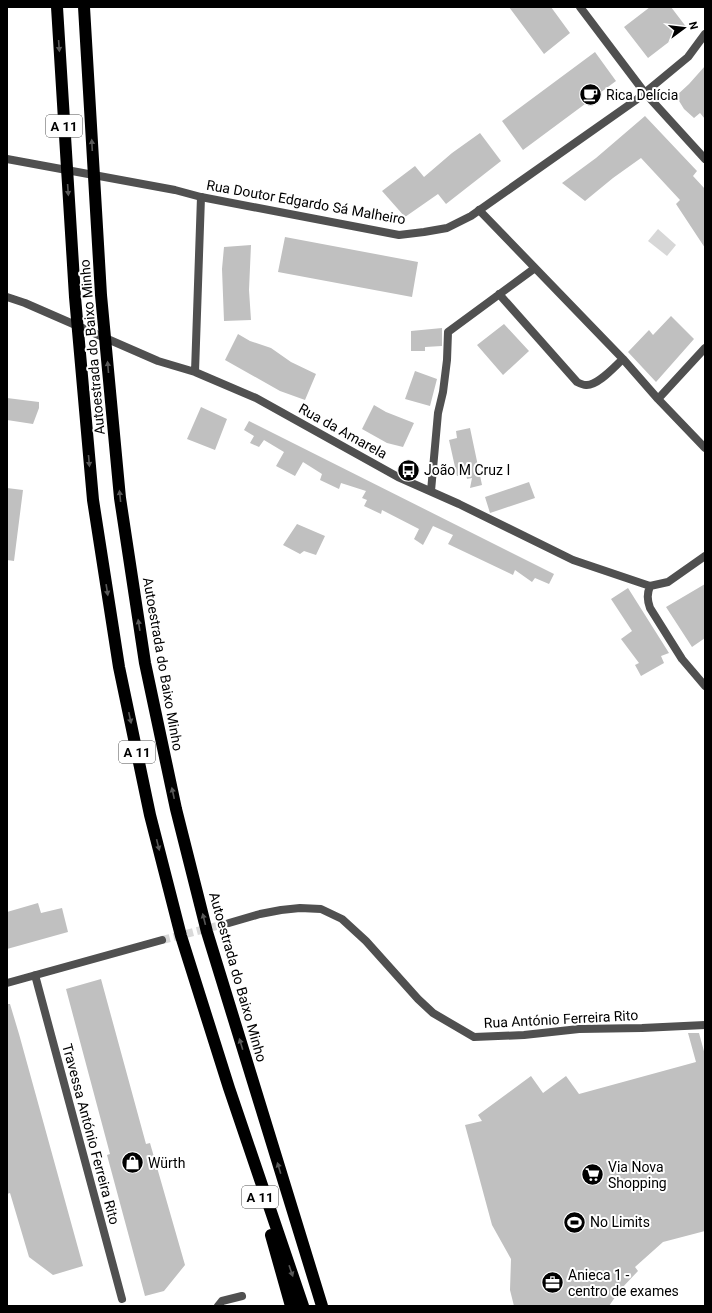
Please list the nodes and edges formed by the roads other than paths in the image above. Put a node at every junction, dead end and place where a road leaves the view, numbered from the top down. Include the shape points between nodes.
1 (57, 7) edge
2 (84, 7) edge
3 (580, 7) edge
4 (705, 34) edge
5 (645, 93) junction
6 (7, 159) edge
7 (705, 159) edge
8 (201, 197) junction
9 (479, 210) junction
10 (535, 268) junction
11 (499, 294) junction
12 (7, 297) edge
13 (705, 348) edge
14 (623, 359) junction
15 (195, 372) junction
16 (658, 399) junction
17 (705, 448) edge
18 (431, 491) junction
19 (705, 556) edge
20 (650, 586) junction
21 (705, 686) edge
22 (229, 923) tunnel mouth
23 (162, 940) tunnel mouth
24 (35, 975) junction
25 (7, 983) edge
26 (705, 1025) edge
27 (229, 1088) junction
28 (242, 1296) dead end
29 (122, 1299) dead end
30 (218, 1306) edge
31 (291, 1306) edge
32 (303, 1306) edge
33 (322, 1306) edge

1 -> 27 highway, Autoestrada do Baixo Minho / A 11 via 75,297 93,500 119,667 150,815 181,936
33 -> 2 highway, Autoestrada do Baixo Minho / A 11 via 207,932 176,808 145,663 120,498 101,295
3 - 5 street
4 - 5 street, Rua Doutor Edgardo Sá Malheiro via 688,58
5 - 7 street
5 - 9 street, Rua Doutor Edgardo Sá Malheiro
6 - 8 street, Rua Doutor Edgardo Sá Malheiro
8 - 9 street, Rua Doutor Edgardo Sá Malheiro via 399,235 447,228
8 - 15 street
9 - 10 street
10 - 11 street
10 - 14 street
11 - 14 street via 577,382 592,384
11 - 18 street via 448,332
12 - 15 street, Rua da Amarela via 158,361
13 - 16 street
14 - 16 street
15 - 18 street, Rua da Amarela via 256,398 398,477
16 - 17 street
18 - 20 street, Rua da Amarela via 573,560
19 - 20 street via 668,582
20 - 21 street via 647,594 650,608 682,659
22 - 26 street, Rua António Ferreira Rito via 281,910 321,909 342,919 433,1012 474,1037 579,1029
23 - 24 street
24 - 25 street
24 - 29 street, Travessa António Ferreira Rito
27 - 31 highway, A 11
27 -> 32 highway
28 - 30 street via 222,1301

